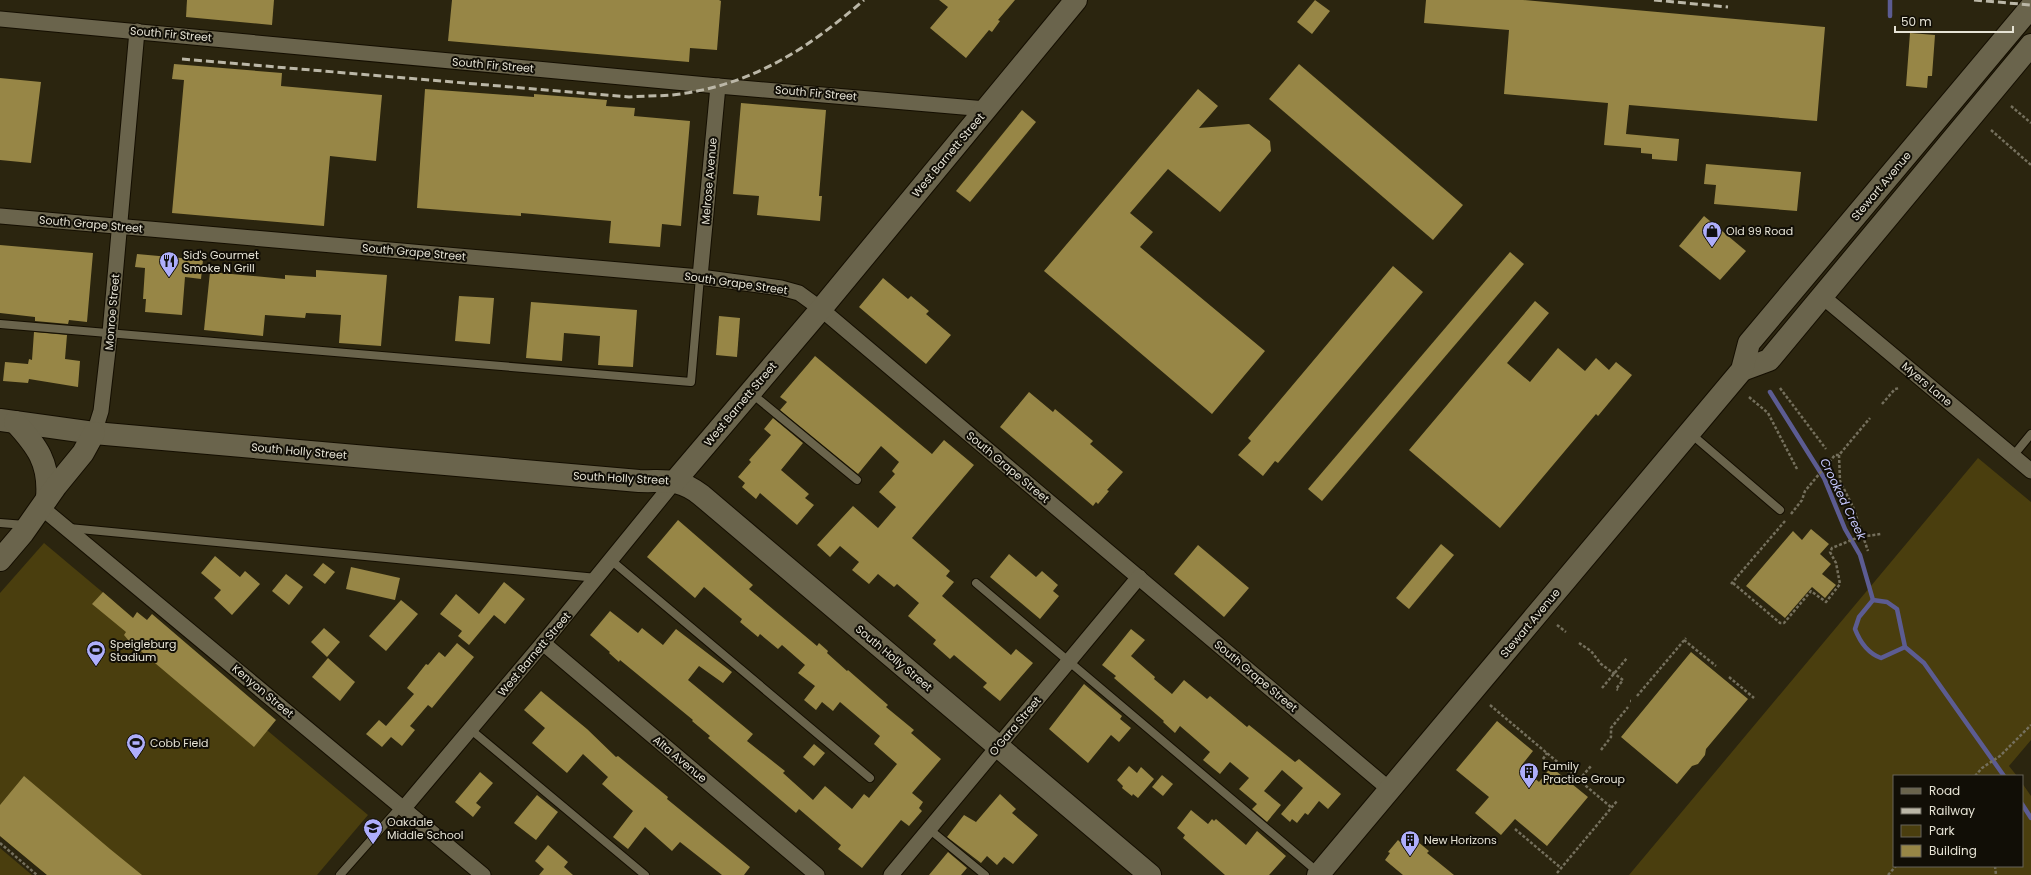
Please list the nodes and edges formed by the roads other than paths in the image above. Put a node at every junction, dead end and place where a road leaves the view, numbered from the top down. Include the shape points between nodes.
1 (1076, 0) edge
2 (2031, 7) edge
3 (0, 19) edge
4 (137, 31) junction
5 (2031, 45) edge
6 (718, 86) junction
7 (986, 109) junction
8 (1897, 167) junction
9 (0, 216) edge
10 (120, 226) junction
11 (700, 277) junction
12 (1823, 297) junction
13 (821, 309) junction
14 (0, 324) edge
15 (110, 333) junction
16 (1742, 370) junction
17 (750, 393) junction
18 (7, 421) edge
19 (94, 433) junction
20 (1689, 433) junction
21 (2031, 434) edge
22 (2013, 456) junction
23 (2031, 471) edge
24 (857, 480) dead end
25 (675, 481) junction
26 (44, 503) junction
27 (1780, 510) dead end
28 (0, 523) edge
29 (29, 525) junction
30 (66, 528) junction
31 (0, 560) edge
32 (612, 561) junction
33 (1139, 577) junction
34 (597, 578) junction
35 (976, 583) dead end
36 (543, 643) junction
37 (1069, 660) junction
38 (470, 729) junction
39 (998, 746) junction
40 (870, 778) dead end
41 (1389, 789) junction
42 (402, 807) junction
43 (929, 829) junction
44 (477, 873) edge
45 (1318, 874) edge
46 (340, 875) edge
47 (645, 875) edge
48 (817, 875) edge
49 (891, 875) edge
50 (984, 875) edge
51 (1150, 875) edge

1 - 7 street, West Barnett Street
2 - 8 street, Stewart Avenue
3 - 4 street, South Fir Street
4 - 6 street, South Fir Street
4 - 10 street, Monroe Street
5 - 12 street, Stewart Avenue
6 - 7 street, South Fir Street
6 - 11 street, Melrose Avenue
7 - 13 street, West Barnett Street
8 - 12 street via 1878,211 1822,278 1819,288
8 - 16 street, Stewart Avenue via 1749,343
9 - 10 street, South Grape Street
10 - 11 street, South Grape Street
10 - 15 street, Monroe Street
11 - 13 street, South Grape Street via 781,288 799,293
11 - 15 lane via 691,382
12 - 16 street, Stewart Avenue via 1769,360
12 - 22 street, Myers Lane
13 - 17 street, West Barnett Street
13 - 33 street, South Grape Street
14 - 15 lane
15 - 19 street, Monroe Street via 101,411
16 - 20 street, Stewart Avenue
17 - 24 lane
17 - 25 street, West Barnett Street
18 - 19 street, South Holly Street
18 - 26 street via 41,454 49,480
19 - 25 street, South Holly Street via 639,481
19 - 26 street, Monroe Street via 83,453
20 - 27 lane
20 - 41 street, Stewart Avenue
21 - 22 lane
22 - 23 street, Myers Lane
25 - 32 street, West Barnett Street
25 - 39 street, South Holly Street via 701,495
26 - 29 street, Monroe Street
26 - 30 street, Kenyon Street
28 - 29 lane
29 - 31 street, Monroe Street
30 - 34 lane
30 - 42 street, Kenyon Street
32 - 34 street, West Barnett Street
32 - 40 lane
33 - 37 street, O'Gara Street
33 - 41 street, South Grape Street
34 - 36 street, West Barnett Street
35 - 37 lane
36 - 38 street, West Barnett Street
36 - 48 street, Alta Avenue
37 - 39 street, O'Gara Street
37 - 45 lane
38 - 42 street, West Barnett Street
38 - 47 lane
39 - 43 street, O'Gara Street
39 - 51 street, South Holly Street
41 - 45 street, Stewart Avenue
42 - 44 street, Kenyon Street
42 - 46 lane
43 - 49 street, O'Gara Street
43 - 50 lane

